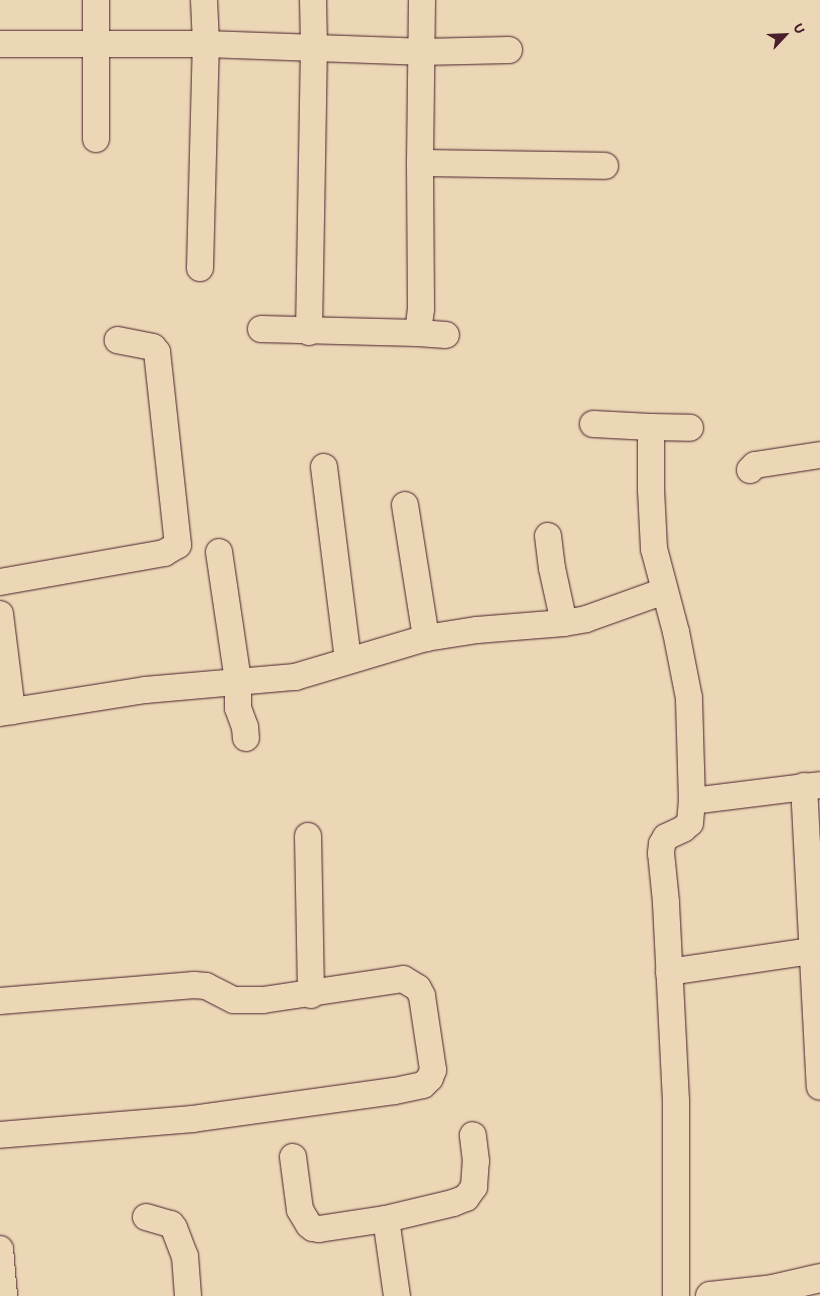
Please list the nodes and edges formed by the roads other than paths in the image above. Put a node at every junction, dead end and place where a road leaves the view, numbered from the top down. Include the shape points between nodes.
1 (96, 0) edge
2 (204, 0) edge
3 (313, 0) edge
4 (422, 0) edge
5 (0, 44) edge
6 (206, 44) junction
7 (97, 45) junction
8 (314, 46) junction
9 (509, 50) dead end
10 (420, 52) junction
11 (96, 139) dead end
12 (420, 163) junction
13 (605, 166) dead end
14 (200, 268) dead end
15 (262, 329) dead end
16 (309, 332) junction
17 (418, 333) junction
18 (446, 335) dead end
19 (118, 340) dead end
20 (593, 424) dead end
21 (651, 427) junction
22 (690, 428) dead end
23 (820, 455) edge
24 (324, 467) dead end
25 (750, 470) dead end
26 (405, 506) dead end
27 (548, 536) dead end
28 (219, 552) dead end
29 (0, 582) edge
30 (664, 591) junction
31 (0, 614) edge
32 (564, 623) junction
33 (426, 638) junction
34 (348, 661) junction
35 (238, 681) junction
36 (6, 712) edge
37 (246, 738) dead end
38 (812, 785) edge
39 (692, 801) junction
40 (308, 836) dead end
41 (815, 944) edge
42 (669, 972) junction
43 (311, 995) junction
44 (0, 1001) edge
45 (820, 1087) edge
46 (0, 1135) edge
47 (473, 1135) dead end
48 (293, 1157) dead end
49 (146, 1217) dead end
50 (386, 1219) junction
51 (0, 1248) edge
52 (820, 1278) edge
53 (4, 1296) edge
54 (188, 1296) edge
55 (397, 1296) edge
56 (676, 1296) edge
57 (710, 1296) edge

1 - 7 street
2 - 6 street
3 - 8 street
4 - 10 street
5 - 7 street
6 - 7 street
6 - 8 street
6 - 14 street
7 - 11 street
8 - 10 street
8 - 16 street
9 - 10 street
10 - 12 street
12 - 13 street
12 - 17 street via 421,309
15 - 16 street
16 - 17 street
17 - 18 street
19 - 29 street via 153,347 157,352 178,545 164,553
20 - 21 street
21 - 22 street
21 - 30 street via 650,490 654,549
23 - 25 street via 755,465
24 - 34 street
26 - 33 street
27 - 32 street
28 - 35 street
30 - 32 street via 586,619
30 - 39 street via 689,698
31 - 36 street
32 - 33 street
33 - 34 street
34 - 35 street via 295,677
35 - 36 street via 145,690
35 - 37 street via 238,708
38 - 39 street
38 - 41 street
39 - 42 street via 690,823 683,830 666,837 662,844
40 - 43 street
41 - 42 street
41 - 45 street
42 - 56 street via 676,1101
43 - 44 street via 234,1000 206,986 194,985
43 - 46 street via 396,980 411,983 422,996 433,1065 430,1078 423,1085 193,1119
47 - 50 street via 474,1187 466,1198
48 - 50 street via 300,1210 313,1228
49 - 54 street via 171,1224 174,1228 186,1256
50 - 55 street
51 - 53 street
52 - 57 main road

